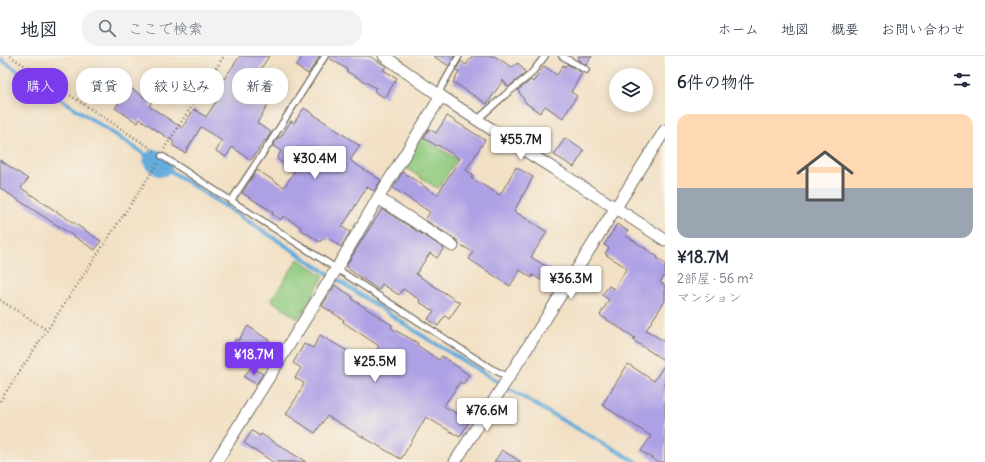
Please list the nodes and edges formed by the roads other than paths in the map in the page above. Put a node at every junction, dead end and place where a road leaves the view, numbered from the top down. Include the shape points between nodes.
1 (325, 56) edge
2 (384, 56) edge
3 (459, 56) edge
4 (545, 56) edge
5 (562, 56) edge
6 (586, 70) dead end
7 (439, 95) junction
8 (477, 120) junction
9 (665, 130) edge
10 (162, 156) dead end
11 (378, 198) junction
12 (231, 201) junction
13 (615, 208) junction
14 (665, 240) edge
15 (453, 246) dead end
16 (334, 274) junction
17 (508, 378) junction
18 (216, 462) edge
19 (454, 462) edge

1 - 12 lane
2 - 7 street
3 - 7 lane
4 - 8 lane via 530,75
5 - 6 lane
7 - 8 street
7 - 11 street via 438,101
8 - 13 street
9 - 13 street
10 - 12 lane
11 - 15 street
11 - 16 street
12 - 16 lane
13 - 14 street
13 - 17 street
16 - 17 lane
16 - 18 street
17 - 19 street

